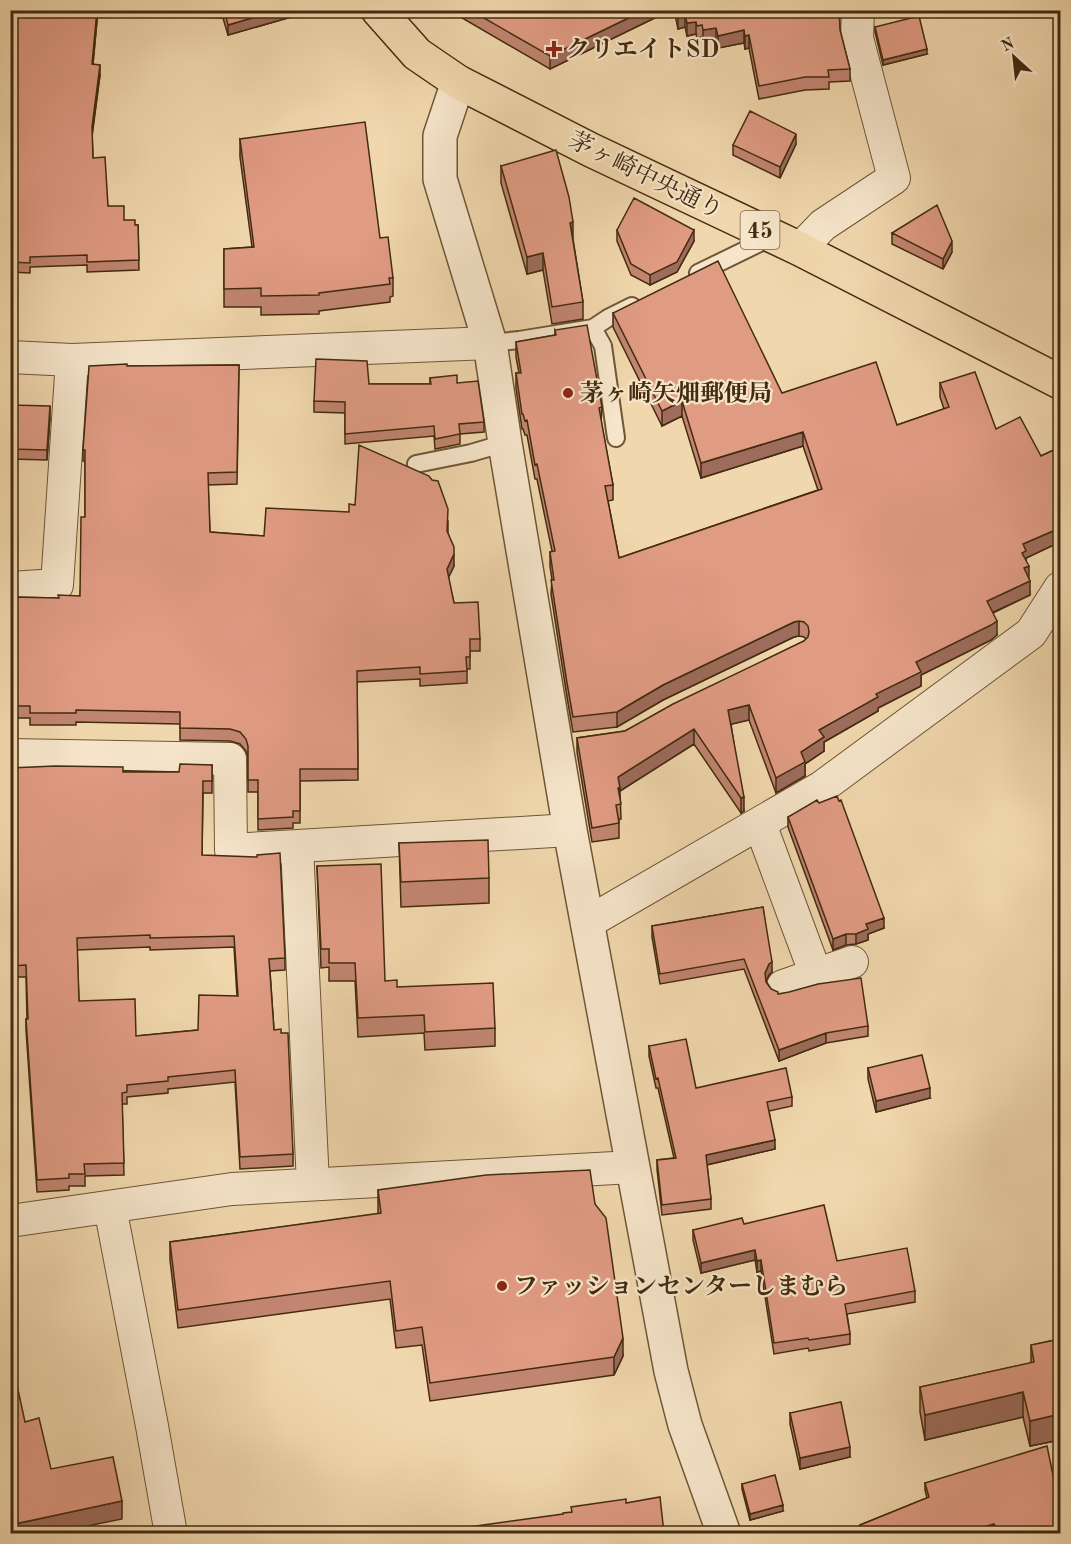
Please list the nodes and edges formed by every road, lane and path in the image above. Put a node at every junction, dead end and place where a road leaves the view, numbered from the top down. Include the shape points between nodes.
1 (378, 10) edge
2 (858, 10) edge
3 (458, 82) junction
4 (787, 242) junction
5 (688, 278) edge
6 (648, 298) edge
7 (593, 328) junction
8 (490, 343) junction
9 (10, 357) edge
10 (72, 360) junction
11 (1060, 382) edge
12 (616, 438) dead end
13 (505, 443) junction
14 (416, 464) dead end
15 (10, 588) edge
16 (1060, 588) edge
17 (10, 755) edge
18 (760, 824) junction
19 (570, 830) junction
20 (297, 846) junction
21 (587, 923) junction
22 (852, 962) dead end
23 (816, 975) junction
24 (783, 986) dead end
25 (633, 1167) junction
26 (313, 1184) junction
27 (110, 1207) junction
28 (10, 1221) edge
29 (171, 1533) edge
30 (724, 1533) edge

1 - 3 main road, 茅ヶ崎中央通り / 45 via 417,54
2 - 4 street via 857,38 894,178 823,225
3 - 4 main road, 茅ヶ崎中央通り / 45
3 - 8 street via 440,136 440,179
4 - 5 lane
4 - 11 main road, 茅ヶ崎中央通り / 45
6 - 7 lane
7 - 8 lane
7 - 12 lane via 603,346
8 - 10 street
8 - 13 street
9 - 10 street
10 - 15 street via 57,585
13 - 14 lane
13 - 19 street via 561,744
16 - 18 street via 1031,633 822,787
17 - 20 street via 230,759 231,850
18 - 21 street
18 - 23 street
19 - 20 street
19 - 21 street
20 - 26 street
21 - 25 street
22 - 23 street
23 - 24 street
25 - 26 street
25 - 30 street via 674,1382 685,1425
26 - 27 street via 232,1189
27 - 28 street
27 - 29 street

